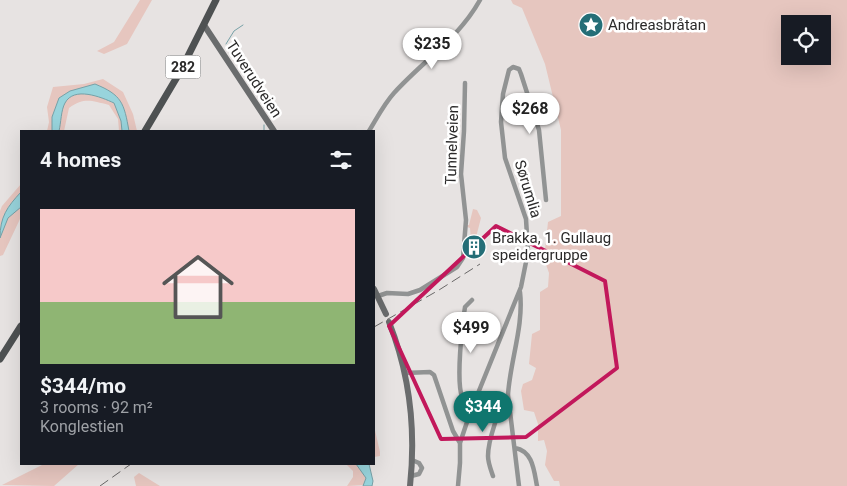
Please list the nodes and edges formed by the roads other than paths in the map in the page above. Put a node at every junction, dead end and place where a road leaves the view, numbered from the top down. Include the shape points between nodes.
1 (216, 0) edge
2 (480, 0) edge
3 (202, 28) junction
4 (465, 83) dead end
5 (147, 130) edge
6 (273, 130) edge
7 (370, 130) edge
8 (546, 200) dead end
9 (520, 290) junction
10 (375, 291) edge
11 (378, 296) junction
12 (472, 300) dead end
13 (386, 314) dead end
14 (389, 322) dead end
15 (20, 328) edge
16 (0, 359) edge
17 (405, 373) junction
18 (508, 395) junction
19 (472, 408) junction
20 (460, 443) junction
21 (515, 448) junction
22 (412, 460) junction
23 (411, 476) junction
24 (493, 476) dead end
25 (410, 486) edge
26 (458, 486) edge
27 (519, 486) edge
28 (537, 486) edge

1 - 3 main road, 282
2 - 7 street via 459,29 390,97
3 - 5 main road, 282
3 - 6 main road, Tuverudveien via 214,40
4 - 11 street, Tunnelveien via 461,174 466,220 463,258 457,267 420,290
8 - 9 street, Sørumlia via 538,124 521,74 515,66 511,68 503,94 501,122 505,158 527,227 528,252
9 - 18 street via 521,314
9 - 19 street, Sørumlia
10 - 11 main road
11 - 13 main road
12 - 19 street via 465,307 460,386 464,401
14 - 17 main road
15 - 16 main road
17 - 20 street via 430,372 434,375
17 - 22 main road via 412,422
18 - 21 street
18 - 24 street via 499,410 488,453
19 - 20 street, Sørumlia
20 - 26 street, Sørumlia
21 - 27 street
21 - 28 street via 523,450 531,460
22 - 23 main road
22 - 23 street via 422,468
23 - 25 main road

